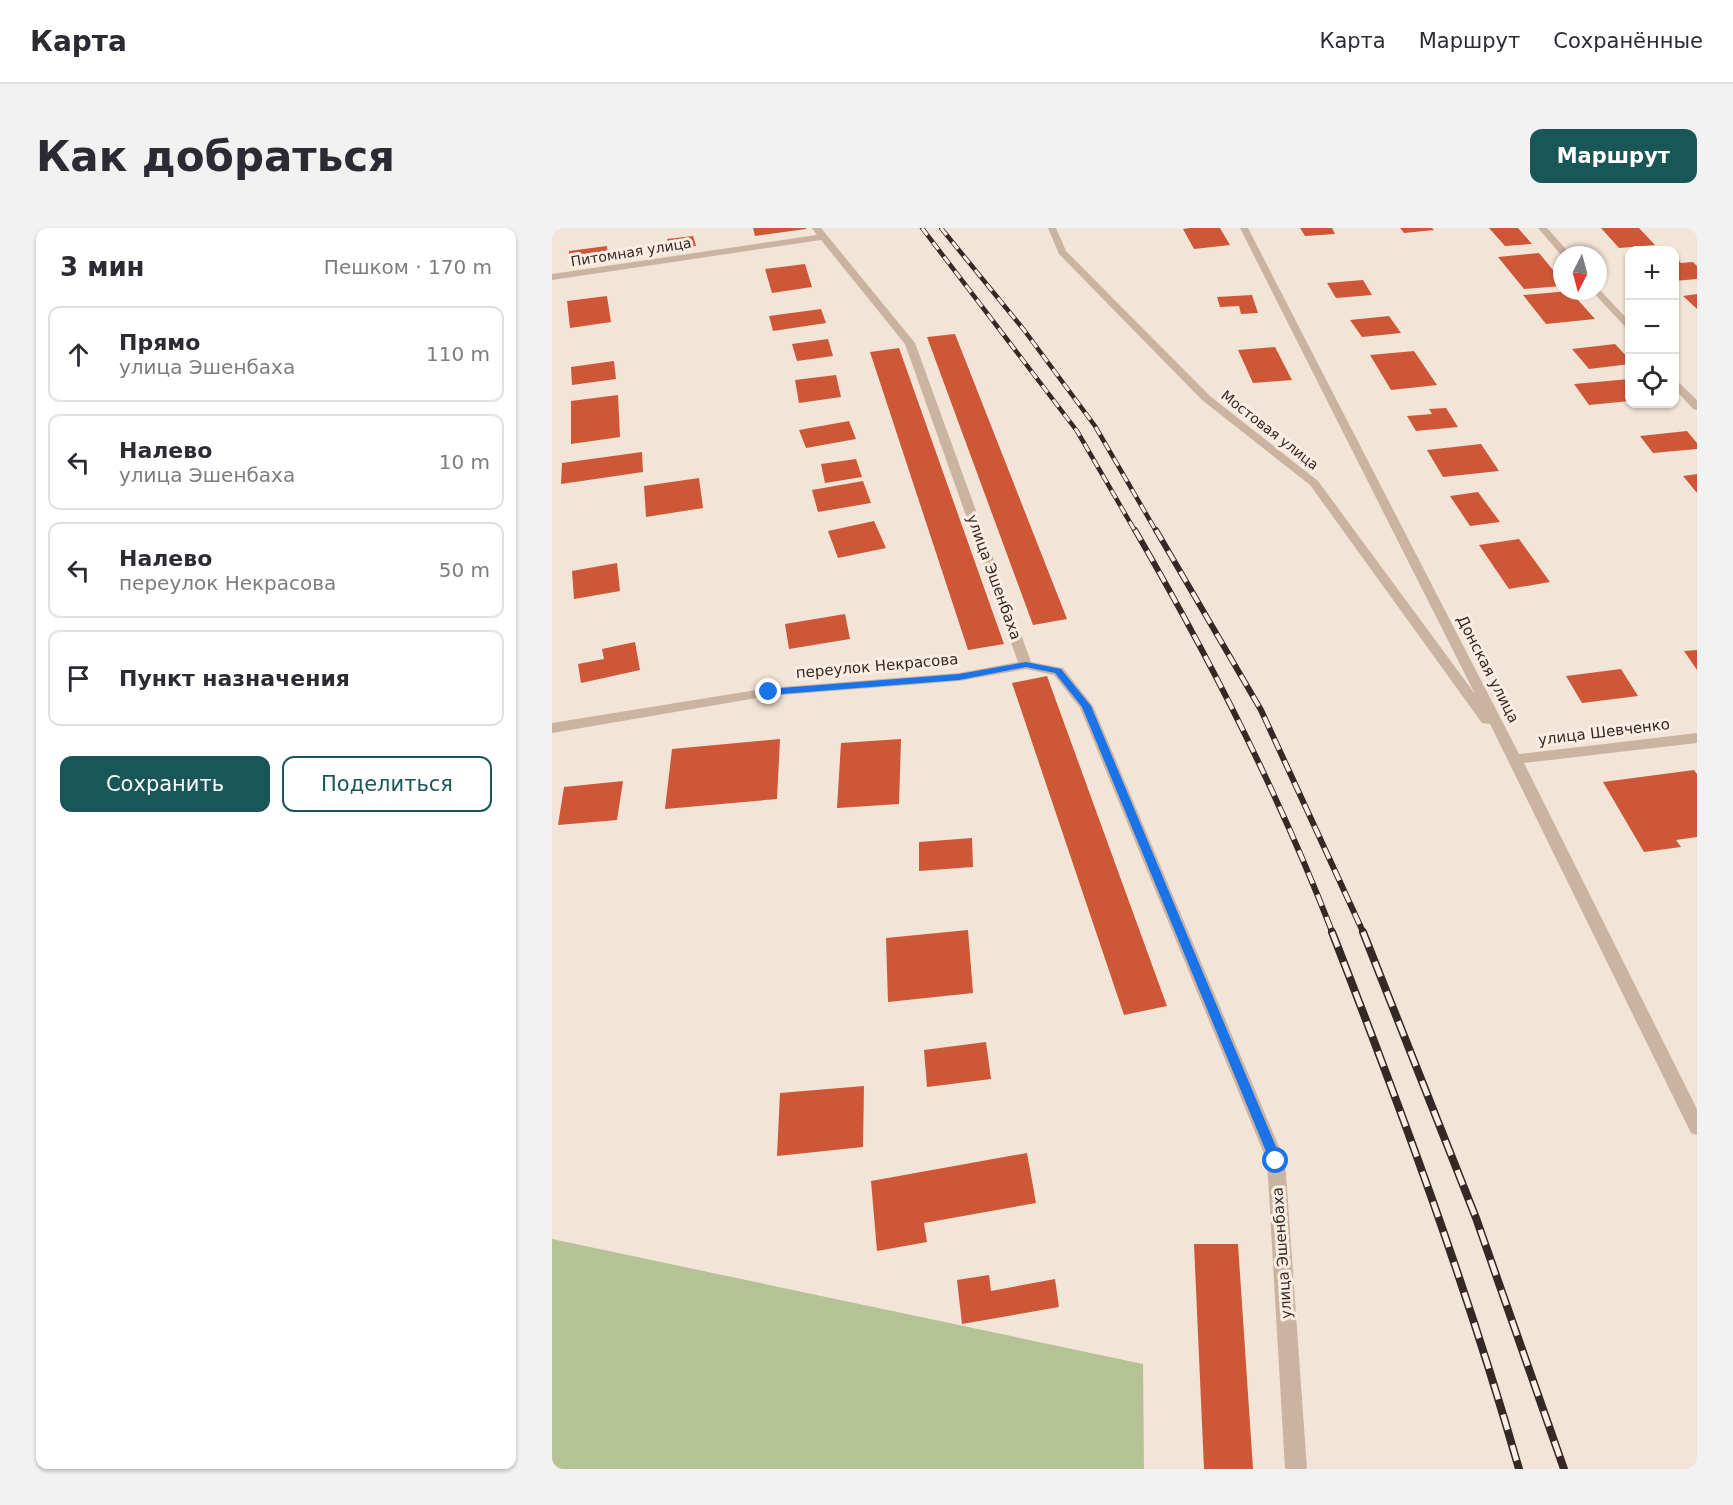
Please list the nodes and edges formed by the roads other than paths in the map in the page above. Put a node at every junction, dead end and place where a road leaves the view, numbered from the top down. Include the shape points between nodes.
1 (1052, 228) edge
2 (1244, 228) edge
3 (1542, 228) edge
4 (819, 232) edge
5 (1558, 246) edge
6 (552, 277) edge
7 (1605, 300) edge
8 (1625, 324) edge
9 (1679, 387) edge
10 (1697, 407) edge
11 (1026, 665) junction
12 (552, 728) edge
13 (1697, 738) edge
14 (1515, 759) junction
15 (1697, 1127) edge
16 (1296, 1469) edge

1 - 14 street, Мостовая улица via 1062,252 1206,398 1314,483
2 - 14 street, Донская улица
3 - 5 street
4 - 6 street, Питомная улица
4 - 11 street, улица Эшенбаха via 910,343
7 - 8 street
9 - 10 street
11 - 12 street, переулок Некрасова via 959,677 769,692
11 - 16 street, улица Эшенбаха via 1058,671 1086,706 1276,1161
13 - 14 street, улица Шевченко
14 - 15 street, Донская улица

